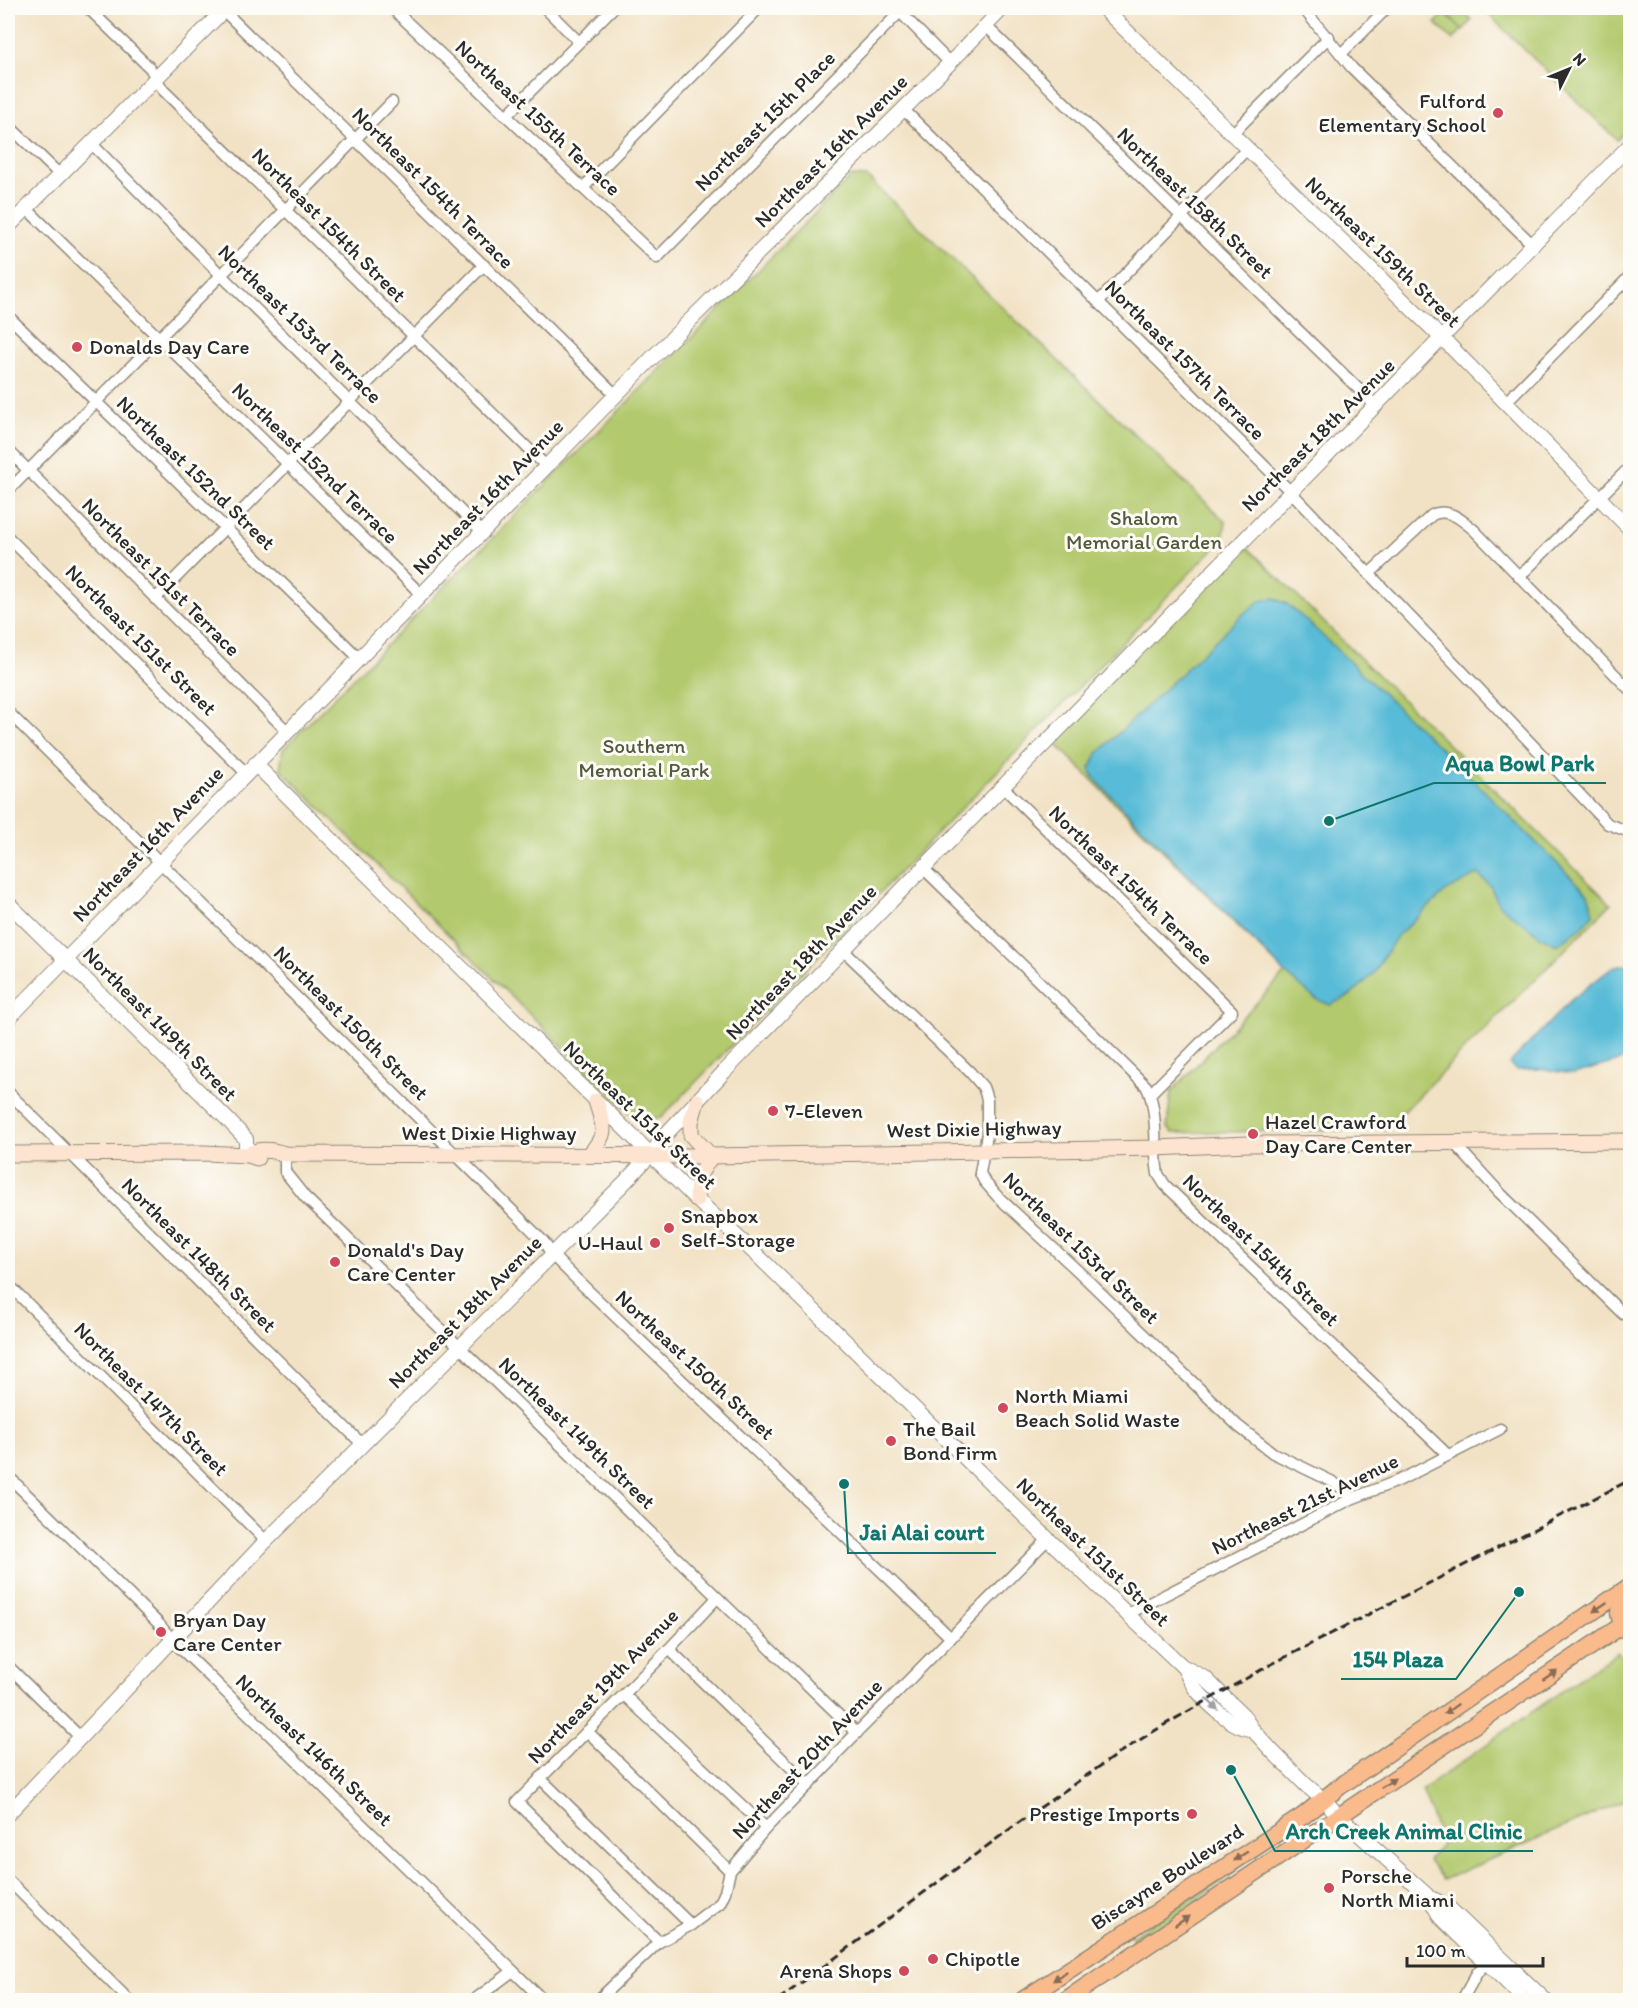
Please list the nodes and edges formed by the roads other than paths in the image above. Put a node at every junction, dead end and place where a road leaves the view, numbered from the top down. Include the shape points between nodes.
1 (88, 8) edge
2 (392, 8) edge
3 (544, 8) edge
4 (613, 8) edge
5 (759, 8) edge
6 (1003, 8) edge
7 (1103, 8) edge
8 (1303, 8) edge
9 (1387, 8) edge
10 (224, 9) edge
11 (898, 10) edge
12 (986, 26) junction
13 (1329, 37) junction
14 (579, 42) junction
15 (1341, 54) junction
16 (950, 63) junction
17 (156, 77) junction
18 (392, 102) dead end
19 (903, 109) junction
20 (506, 116) junction
21 (8, 125) edge
22 (1232, 134) junction
23 (355, 139) junction
24 (91, 142) junction
25 (1630, 145) edge
26 (1247, 149) junction
27 (59, 174) junction
28 (583, 188) junction
29 (26, 208) junction
30 (286, 209) junction
31 (1181, 217) junction
32 (8, 227) edge
33 (1533, 245) junction
34 (657, 258) joint
35 (484, 265) junction
36 (221, 275) junction
37 (1630, 276) edge
38 (1098, 302) junction
39 (8, 316) edge
40 (414, 336) junction
41 (159, 338) junction
42 (1443, 339) junction
43 (616, 395) junction
44 (351, 400) junction
45 (1506, 402) junction
46 (95, 403) junction
47 (1377, 407) junction
48 (8, 450) edge
49 (288, 464) junction
50 (547, 467) junction
51 (1630, 467) edge
52 (28, 471) junction
53 (12, 487) dead end
54 (1291, 492) junction
55 (1600, 498) junction
56 (225, 527) junction
57 (1630, 529) edge
58 (482, 532) junction
59 (8, 537) edge
60 (1369, 574) junction
61 (1519, 577) junction
62 (422, 595) junction
63 (155, 599) junction
64 (359, 658) junction
65 (1630, 690) edge
66 (8, 712) edge
67 (287, 731) junction
68 (250, 769) junction
69 (1002, 786) junction
70 (1630, 832) edge
71 (160, 863) junction
72 (923, 868) junction
73 (8, 903) edge
74 (843, 950) junction
75 (65, 959) junction
76 (8, 1019) edge
77 (8, 1092) edge
78 (1150, 1094) junction
79 (596, 1101) junction
80 (697, 1101) junction
81 (1630, 1141) edge
82 (1454, 1143) junction
83 (1155, 1148) junction
84 (983, 1150) junction
85 (8, 1154) edge
86 (70, 1154) junction
87 (284, 1154) junction
88 (456, 1154) junction
89 (590, 1154) junction
90 (247, 1155) junction
91 (651, 1155) junction
92 (711, 1156) junction
93 (697, 1200) junction
94 (552, 1254) junction
95 (8, 1284) edge
96 (1623, 1314) dead end
97 (459, 1348) junction
98 (1500, 1429) dead end
99 (363, 1445) junction
100 (1449, 1455) junction
101 (8, 1476) edge
102 (1351, 1499) junction
103 (1048, 1539) junction
104 (266, 1541) junction
105 (1630, 1586) edge
106 (1630, 1597) edge
107 (717, 1598) junction
108 (1128, 1614) junction
109 (1626, 1623) edge
110 (951, 1638) junction
111 (172, 1641) junction
112 (669, 1649) junction
113 (8, 1666) edge
114 (624, 1695) junction
115 (587, 1731) junction
116 (857, 1733) junction
117 (80, 1737) junction
118 (540, 1778) junction
119 (809, 1785) junction
120 (1324, 1800) junction
121 (8, 1814) edge
122 (1340, 1817) junction
123 (766, 1828) junction
124 (730, 1871) junction
125 (8, 1880) edge
126 (691, 1924) junction
127 (659, 1942) junction
128 (1096, 1951) junction
129 (1491, 1958) junction
130 (1110, 1969) junction
131 (513, 1971) junction
132 (129, 2001) edge
133 (474, 2001) edge
134 (543, 2001) edge
135 (598, 2001) edge
136 (1023, 2001) edge
137 (1066, 2001) edge
138 (1462, 2001) edge
139 (1525, 2001) edge
140 (1545, 2001) edge

1 - 17 street, Northeast 154th Street
2 - 20 street, Northeast 155th Terrace
3 - 14 street
4 - 14 street
5 - 28 street
6 - 12 street, Northeast 16th Avenue
7 - 22 street, Northeast 159th Street
8 - 13 street
9 - 15 street
10 - 17 street
10 - 23 street, Northeast 154th Terrace
11 - 16 street
11 - 34 street, Northeast 15th Place
12 - 16 street, Northeast 16th Avenue
12 - 31 street, Northeast 158th Street
13 - 15 street
13 - 22 street
14 - 20 street
15 - 33 street
16 - 19 street, Northeast 16th Avenue
17 - 24 street
17 - 30 street, Northeast 154th Street via 163,90
18 - 23 street
19 - 38 street, Northeast 157th Terrace
19 - 43 street, Northeast 16th Avenue
20 - 28 street, Northeast 155th Terrace
21 - 27 street
22 - 26 street, Northeast 159th Street
23 - 30 street
23 - 35 street, Northeast 154th Terrace
24 - 27 street
24 - 36 street, Northeast 153rd Terrace
25 - 33 street, Northeast 18th Avenue
26 - 31 street
26 - 42 street, Northeast 159th Street
27 - 29 street
28 - 34 street, Northeast 155th Terrace
29 - 32 street
29 - 41 street, Northeast 152nd Terrace
30 - 36 street
30 - 40 street, Northeast 154th Street
31 - 38 street
31 - 47 street, Northeast 158th Street
33 - 42 street, Northeast 18th Avenue
35 - 40 street
35 - 43 street, Northeast 154th Terrace
36 - 41 street
36 - 44 street, Northeast 153rd Terrace
37 - 45 street
38 - 54 street, Northeast 157th Terrace
39 - 46 street, Northeast 152nd Street
40 - 44 street
40 - 50 street, Northeast 154th Street
41 - 46 street
41 - 49 street, Northeast 152nd Terrace
42 - 45 street, Northeast 159th Street
42 - 47 street, Northeast 18th Avenue
43 - 50 street, Northeast 16th Avenue
44 - 49 street
44 - 58 street, Northeast 153rd Terrace
45 - 55 street, Northeast 159th Street
46 - 52 street
46 - 56 street, Northeast 152nd Street
47 - 54 street, Northeast 18th Avenue
48 - 52 street, Northeast 151st Terrace
49 - 56 street
49 - 62 street, Northeast 152nd Terrace
50 - 58 street, Northeast 16th Avenue
51 - 55 street
52 - 53 street
52 - 63 street, Northeast 151st Terrace
54 - 60 street, Northeast 157th Terrace
54 - 69 street, Northeast 18th Avenue
55 - 57 street, Northeast 159th Street
55 - 61 street
56 - 63 street
56 - 64 street, Northeast 152nd Street
58 - 62 street, Northeast 16th Avenue
59 - 68 street, Northeast 151st Street
60 - 61 street via 1432,514 1445,512 1468,526
60 - 70 street, Northeast 157th Terrace via 1608,824
61 - 65 street
62 - 64 street, Northeast 16th Avenue
63 - 67 street, Northeast 151st Terrace
64 - 67 street, Northeast 16th Avenue
66 - 71 street, Northeast 150th Street
67 - 68 street, Northeast 16th Avenue
68 - 71 street, Northeast 16th Avenue
68 - 79 street, Northeast 151st Street
69 - 72 street, Northeast 18th Avenue
69 - 78 street, Northeast 154th Terrace via 1232,1011
71 - 75 street, Northeast 16th Avenue
71 - 88 street, Northeast 150th Street
72 - 74 street, Northeast 18th Avenue
72 - 78 street
73 - 75 street, Northeast 149th Street
74 - 80 street, Northeast 18th Avenue
74 - 84 street, Northeast 153rd Street via 982,1087 987,1099
75 - 76 street, Northeast 16th Avenue
75 - 90 street, Northeast 149th Street via 246,1139
77 - 86 street, Northeast 148th Street
78 - 83 street, Northeast 154th Street
79 - 89 main road via 604,1133
79 - 91 street, Northeast 151st Street
80 - 91 street, Northeast 18th Avenue
80 - 92 main road via 691,1135
81 - 82 main road, West Dixie Highway
82 - 83 main road, West Dixie Highway
82 - 96 street
83 - 84 main road, West Dixie Highway
83 - 100 street, Northeast 154th Street via 1158,1174 1165,1185
84 - 92 main road, West Dixie Highway
84 - 102 street, Northeast 153rd Street via 981,1177 997,1196 1219,1409 1273,1453 1331,1481 1347,1491
85 - 86 main road, West Dixie Highway
86 - 90 main road, West Dixie Highway
86 - 99 street, Northeast 148th Street
87 - 88 main road, West Dixie Highway
87 - 90 main road, West Dixie Highway via 274,1150
87 - 97 street, Northeast 149th Street via 285,1173 305,1197
88 - 89 main road, West Dixie Highway
88 - 94 street, Northeast 150th Street
89 - 91 main road, West Dixie Highway
91 - 92 main road, West Dixie Highway
91 - 93 street, Northeast 151st Street
91 - 94 street, Northeast 18th Avenue
92 - 93 main road via 698,1177
93 - 103 street, Northeast 151st Street
94 - 97 street, Northeast 18th Avenue
94 - 110 street, Northeast 150th Street
95 - 104 street, Northeast 147th Street
97 - 99 street, Northeast 18th Avenue
97 - 107 street, Northeast 149th Street
98 - 100 street, Northeast 21st Avenue
99 - 104 street, Northeast 18th Avenue
100 - 102 street, Northeast 21st Avenue
101 - 111 street, Northeast 146th Street
102 - 108 street, Northeast 21st Avenue
103 - 108 street, Northeast 151st Street
103 - 110 street, Northeast 20th Avenue
104 - 111 street, Northeast 18th Avenue
105 -> 120 main road, Biscayne Boulevard
106 - 109 main road via 1619,1614
107 - 112 street, Northeast 19th Avenue
107 - 116 street, Northeast 149th Street
108 - 120 street, Northeast 151st Street via 1182,1666 1195,1688 1231,1722 1252,1729
122 -> 109 main road, Biscayne Boulevard
110 - 116 street, Northeast 20th Avenue
111 - 117 street, Northeast 18th Avenue
111 - 131 street, Northeast 146th Street
112 - 114 street, Northeast 19th Avenue
112 - 119 street
113 - 117 street
114 - 115 street, Northeast 19th Avenue
114 - 123 street
115 - 118 street, Northeast 19th Avenue
115 - 124 street
116 - 119 street, Northeast 20th Avenue
117 - 121 street, Northeast 18th Avenue
118 - 126 street
118 - 127 street, Northeast 19th Avenue via 517,1802
119 - 123 street, Northeast 20th Avenue
120 - 122 street, Northeast 151st Street
120 -> 128 main road, Biscayne Boulevard
122 - 129 street, Northeast 151st Street via 1429,1897 1441,1918
130 -> 122 main road, Biscayne Boulevard
123 - 124 street, Northeast 20th Avenue
124 - 126 street, Northeast 20th Avenue via 720,1903
125 - 132 street
126 - 127 street, Northeast 20th Avenue
127 - 135 street, Northeast 20th Avenue
128 - 130 main road
128 -> 136 main road, Biscayne Boulevard
129 - 138 street via 1477,1973
129 - 139 street, Northeast 151st Street
129 - 140 street, Northeast 151st Street
130 - 137 main road, Biscayne Boulevard
131 - 133 street
131 - 134 street, Northeast 146th Street

